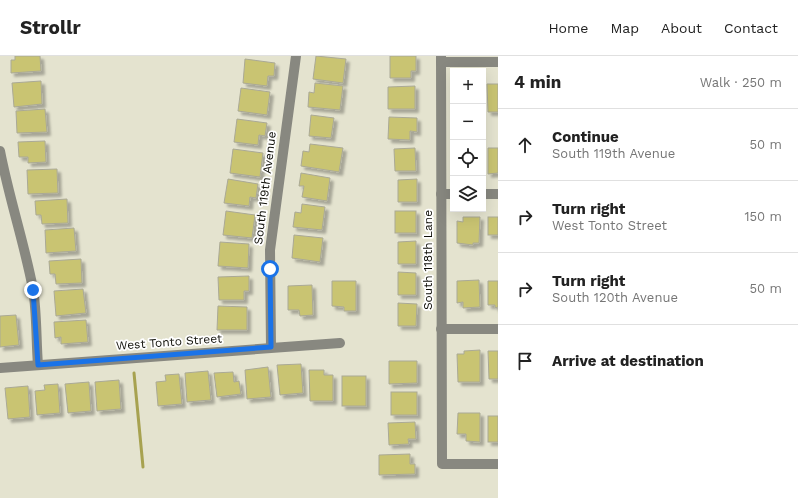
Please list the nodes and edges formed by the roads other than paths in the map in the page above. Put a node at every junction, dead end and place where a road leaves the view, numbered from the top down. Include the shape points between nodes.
1 (296, 56) edge
2 (441, 59) edge
3 (498, 62) edge
4 (0, 151) edge
5 (441, 194) junction
6 (450, 194) edge
7 (486, 194) edge
8 (498, 194) edge
9 (441, 329) junction
10 (498, 329) edge
11 (340, 343) dead end
12 (271, 347) junction
13 (38, 365) junction
14 (0, 368) edge
15 (498, 464) edge

1 - 12 street, South 119th Avenue via 270,250
2 - 3 street
2 - 5 street, South 118th Lane
4 - 13 street via 33,290
5 - 6 street
5 - 9 street, South 118th Lane
7 - 8 street
9 - 10 street
9 - 15 street, South 118th Lane via 442,464
11 - 12 street, West Tonto Street
12 - 13 street, West Tonto Street
13 - 14 street, West Tonto Street

